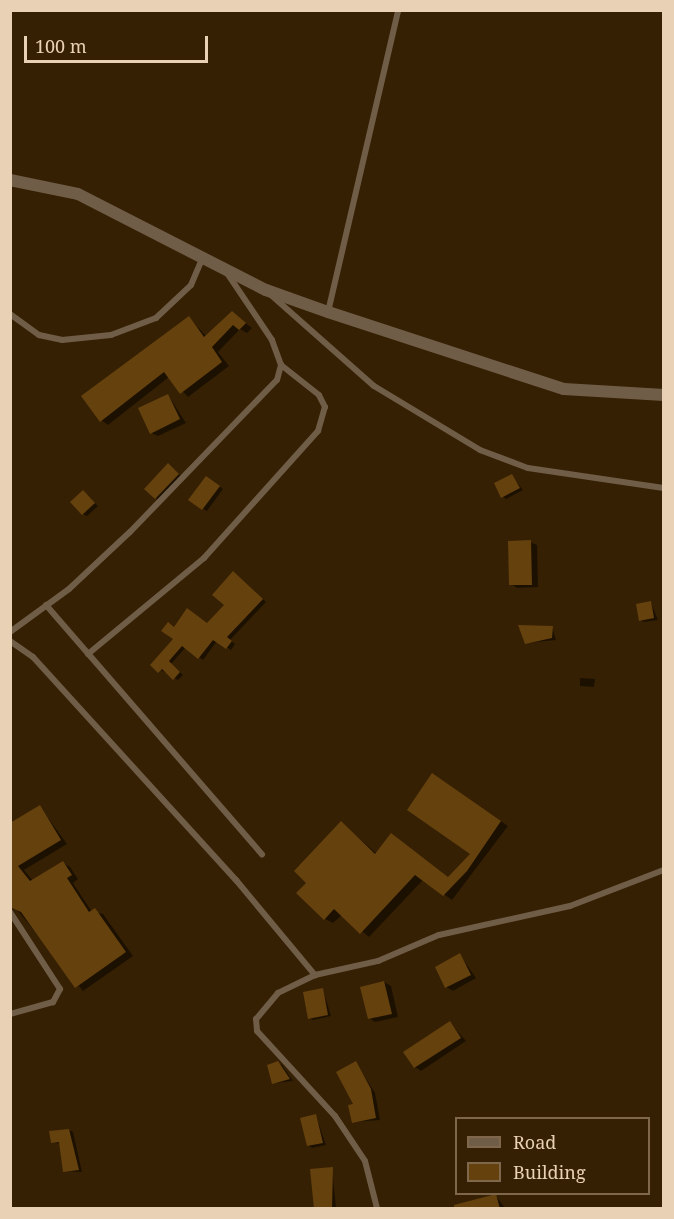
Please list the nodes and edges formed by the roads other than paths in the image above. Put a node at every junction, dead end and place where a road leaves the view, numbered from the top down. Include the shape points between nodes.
1 (398, 10) edge
2 (10, 180) edge
3 (202, 259) junction
4 (222, 265) junction
5 (266, 291) junction
6 (328, 312) junction
7 (10, 314) edge
8 (280, 365) junction
9 (663, 395) edge
10 (663, 488) edge
11 (46, 605) junction
12 (10, 632) edge
13 (10, 641) edge
14 (88, 654) junction
15 (262, 854) dead end
16 (663, 870) edge
17 (10, 912) edge
18 (315, 975) junction
19 (10, 1014) edge
20 (377, 1209) edge

1 - 6 lane
2 - 3 street via 78,194
3 - 4 street
3 - 7 lane via 190,285 156,318 111,335 62,340 39,335
4 - 5 street
4 - 8 lane via 272,340
5 - 6 street
5 - 10 lane via 374,386 480,450 528,468
6 - 9 street via 564,389
8 - 11 lane via 265,398 130,532
8 - 14 lane via 319,395 325,407 318,431 204,558
11 - 12 lane
11 - 14 lane
13 - 18 lane via 33,657 236,880
14 - 15 lane
16 - 18 lane via 570,906 440,935 378,961
17 - 19 lane via 60,989 42,1007
18 - 20 lane via 278,993 256,1019 257,1031 335,1116 365,1161

